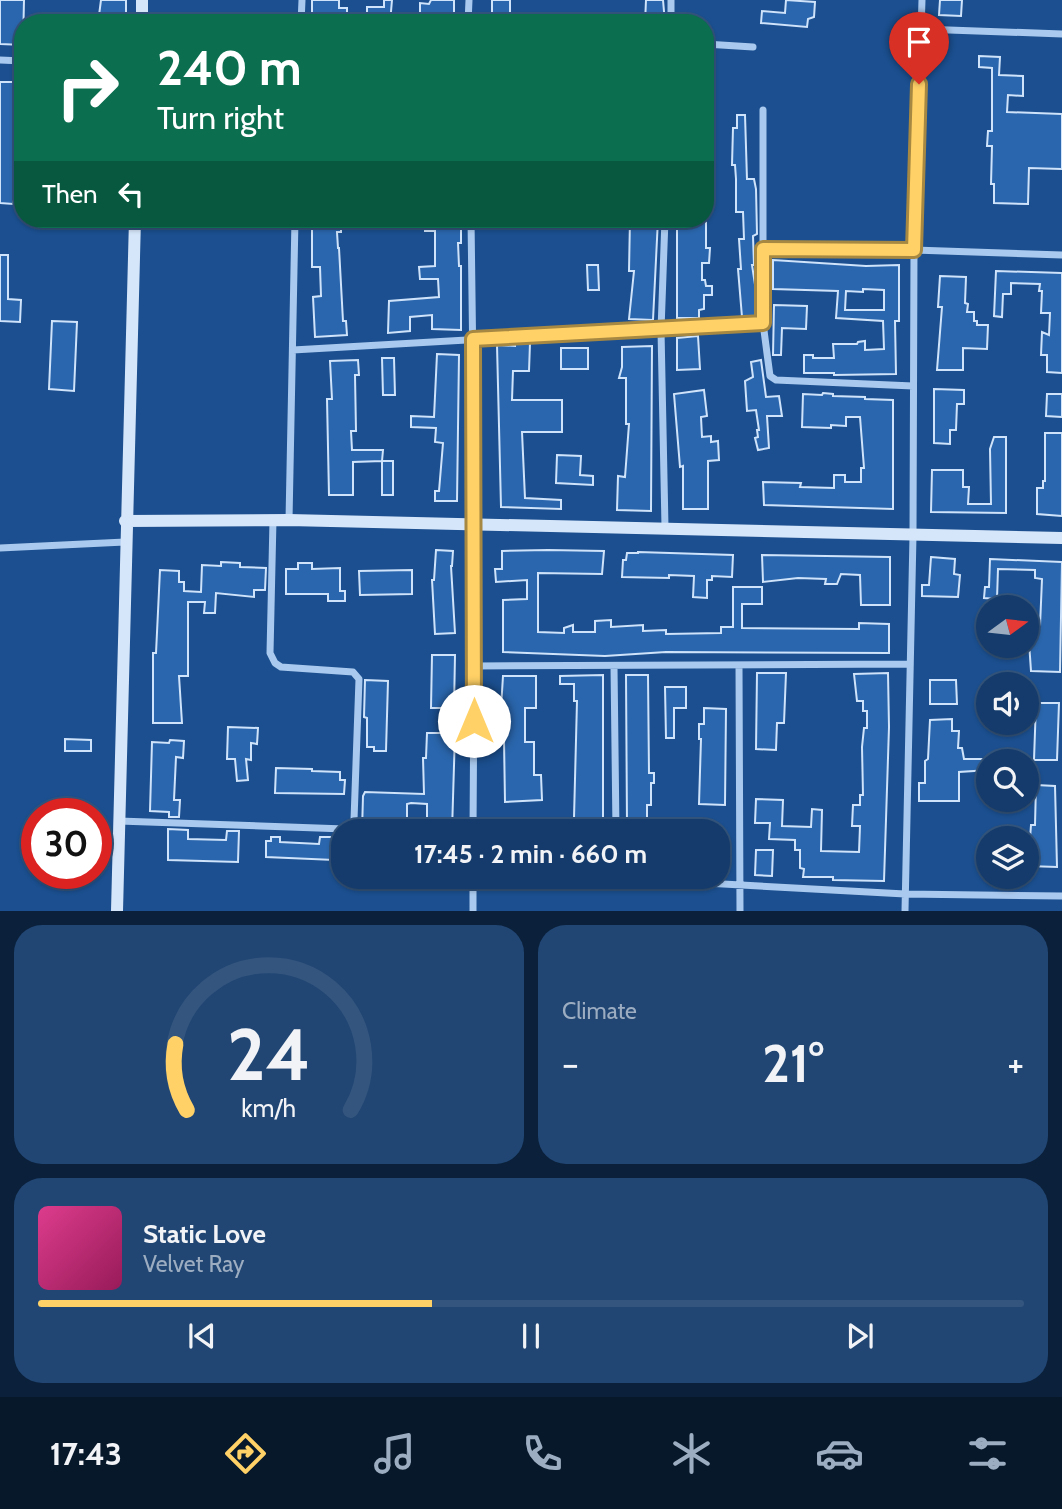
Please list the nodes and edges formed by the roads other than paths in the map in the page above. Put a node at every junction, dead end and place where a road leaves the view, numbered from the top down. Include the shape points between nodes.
1 (922, 0) edge
2 (921, 29) junction
3 (1062, 34) edge
4 (714, 45) edge
5 (753, 47) dead end
6 (763, 110) dead end
7 (135, 228) edge
8 (295, 228) edge
9 (471, 228) edge
10 (665, 228) edge
11 (763, 249) junction
12 (914, 250) junction
13 (1062, 255) edge
14 (763, 323) junction
15 (661, 330) junction
16 (473, 339) junction
17 (293, 350) junction
18 (913, 386) junction
19 (273, 520) junction
20 (289, 520) junction
21 (125, 521) junction
22 (475, 524) junction
23 (665, 527) junction
24 (913, 536) junction
25 (1062, 538) edge
26 (125, 542) junction
27 (0, 548) edge
28 (911, 664) junction
29 (739, 665) junction
30 (614, 666) junction
31 (475, 667) junction
32 (473, 819) edge
33 (616, 819) edge
34 (119, 821) junction
35 (730, 883) edge
36 (741, 884) junction
37 (473, 889) edge
38 (905, 894) junction
39 (1062, 896) edge
40 (117, 911) edge
41 (473, 911) edge
42 (740, 911) edge
43 (905, 911) edge

1 - 2 street
2 - 3 street
2 - 12 street
4 - 5 street
6 - 11 street
7 - 21 street
8 - 17 street
9 - 16 street
10 - 15 street
11 - 12 street
11 - 14 street
12 - 13 street
12 - 18 street
14 - 15 street
14 - 18 street via 768,368 776,380
15 - 16 street
15 - 23 street
16 - 17 street
16 - 22 street
17 - 20 street
18 - 24 street
19 - 20 street
19 - 21 street
19 - 34 street via 270,653 275,663 353,672 359,679 351,827
20 - 22 street
21 - 26 street
22 - 23 street
22 - 31 street
23 - 24 street
24 - 25 street
24 - 28 street
26 - 27 street
26 - 34 street
28 - 29 street
28 - 38 street
29 - 30 street
29 - 36 street
30 - 31 street
30 - 33 street
31 - 32 street
34 - 40 street
35 - 36 street
36 - 38 street
36 - 42 street
37 - 41 street
38 - 39 street
38 - 43 street

